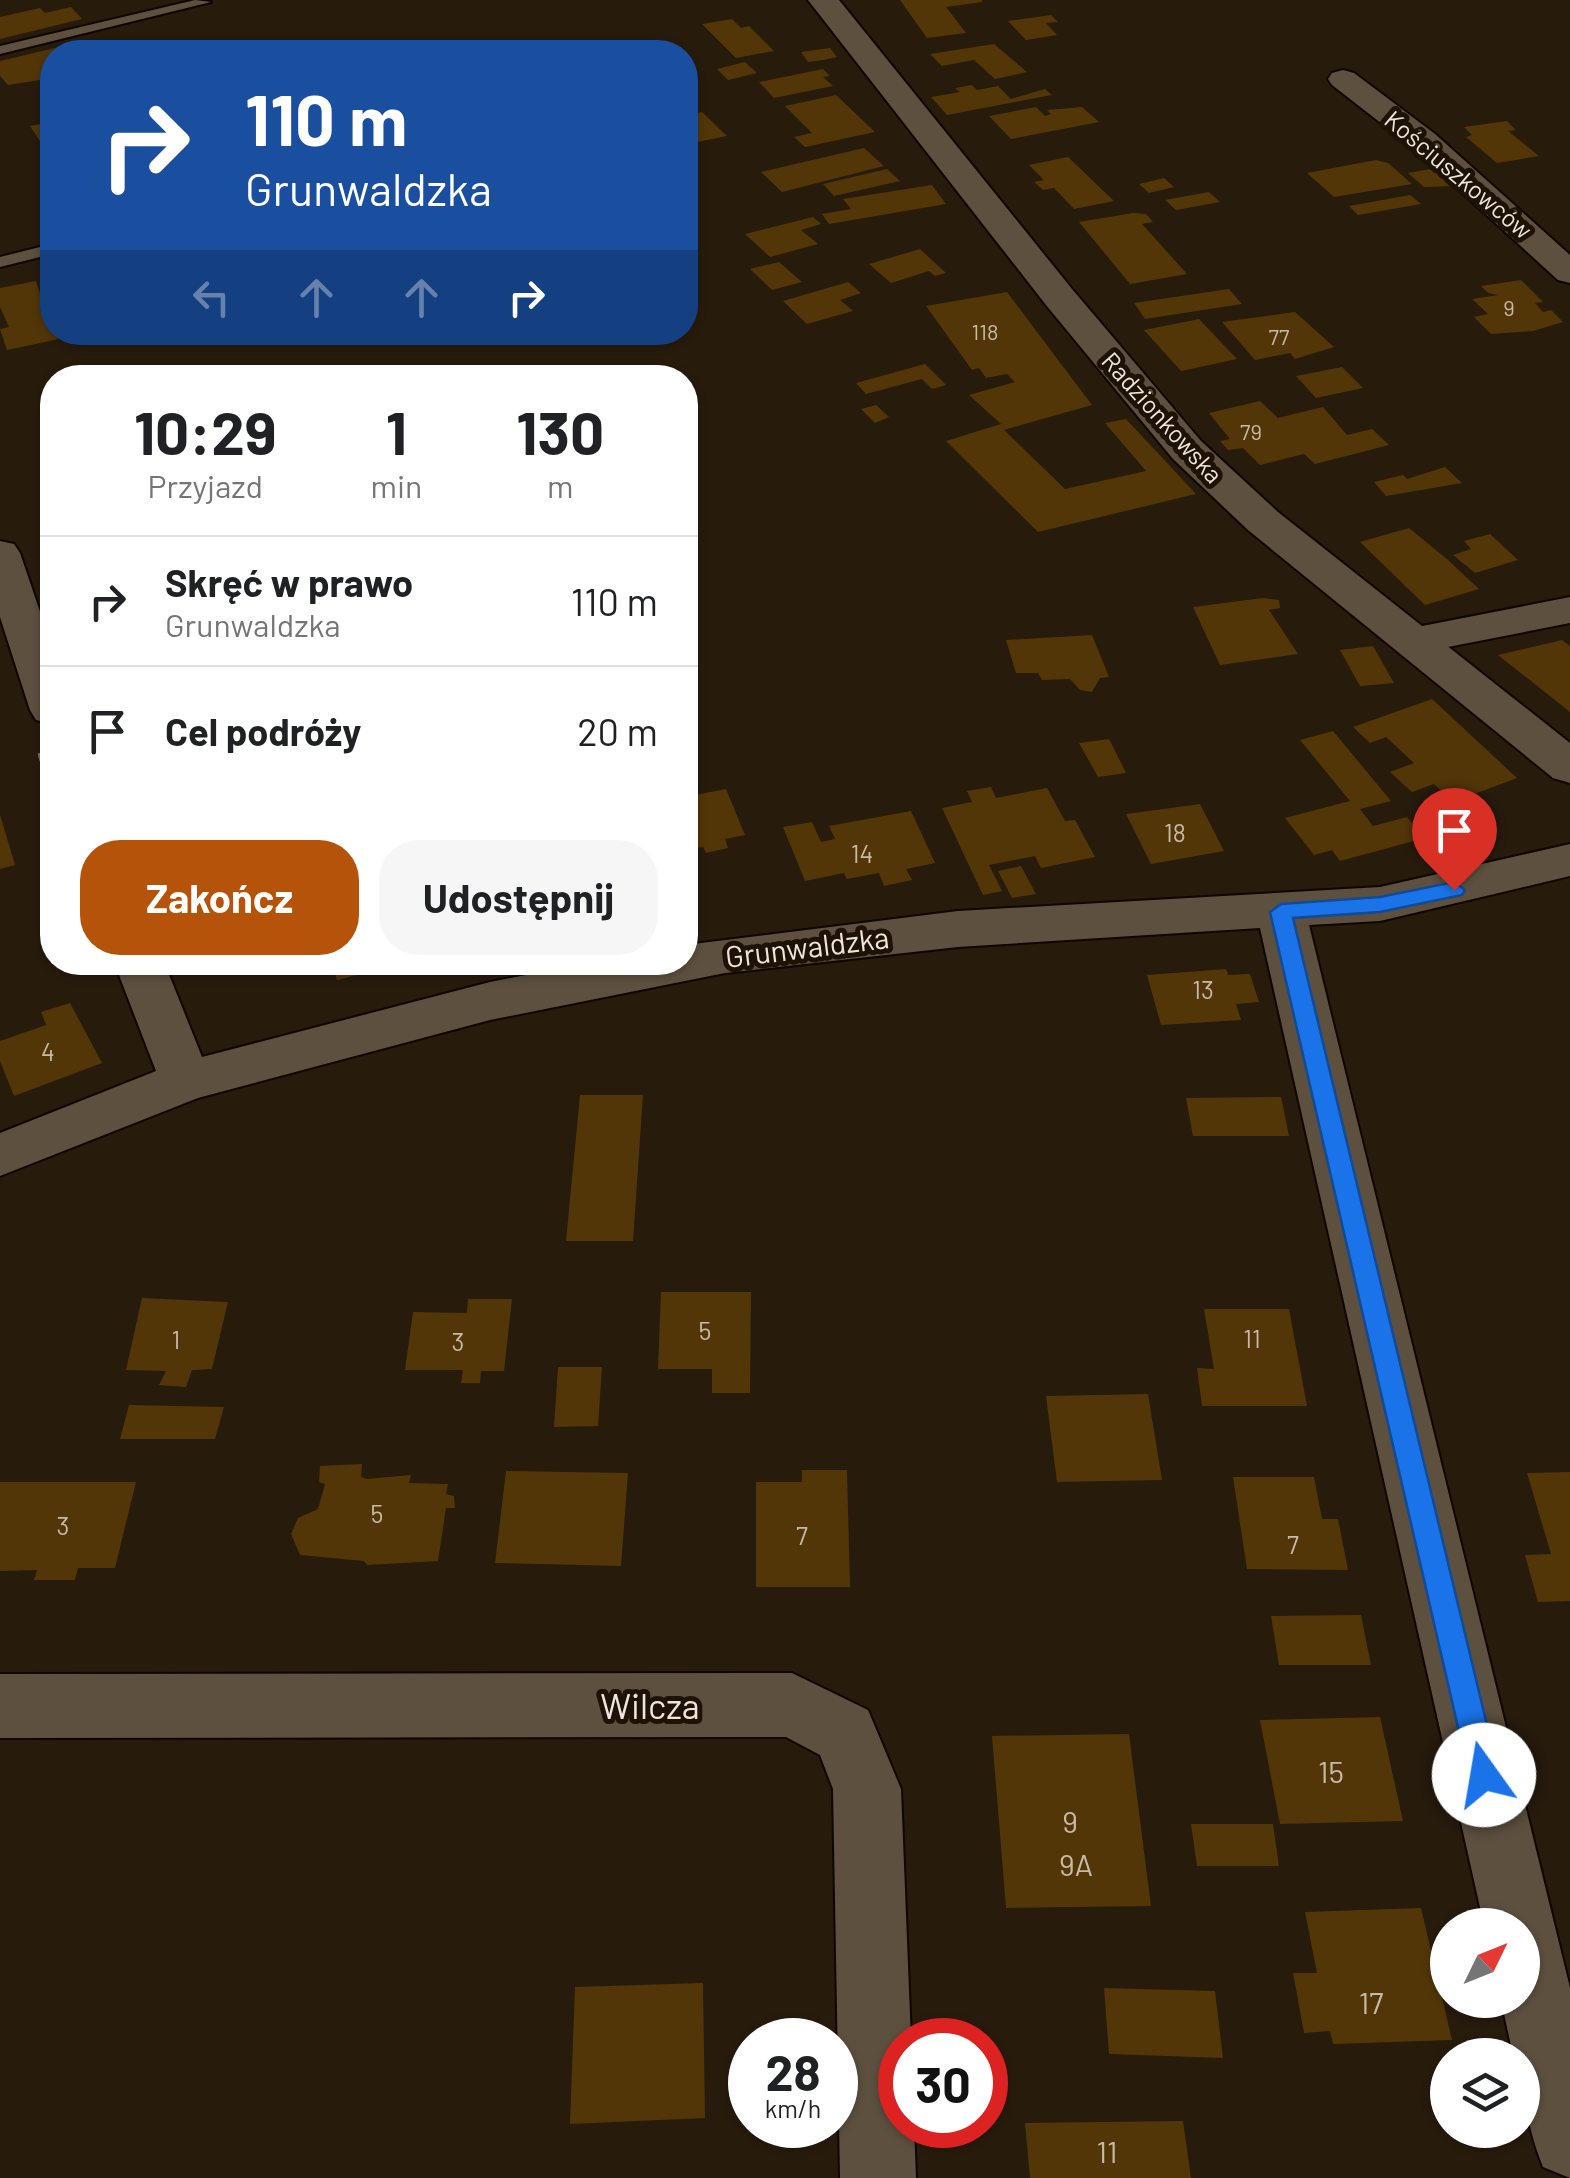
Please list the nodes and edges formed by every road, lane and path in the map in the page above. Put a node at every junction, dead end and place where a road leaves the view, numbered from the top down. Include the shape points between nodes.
1 (823, 0) edge
2 (204, 2) edge
3 (42, 40) edge
4 (40, 41) edge
5 (0, 50) edge
6 (1344, 79) dead end
7 (40, 253) edge
8 (0, 262) edge
9 (1570, 273) edge
10 (0, 553) edge
11 (1570, 610) edge
12 (1412, 641) junction
13 (40, 674) edge
14 (1570, 767) edge
15 (1570, 860) edge
16 (1281, 912) junction
17 (698, 960) edge
18 (144, 975) edge
19 (623, 975) edge
20 (186, 1081) junction
21 (6, 1162) edge
22 (0, 1706) edge
23 (1516, 1908) edge
24 (1540, 2014) edge
25 (1570, 2140) edge
26 (878, 2178) edge

1 - 12 street, Radzionkowska via 1187,450
2 - 3 lane
4 - 5 lane
6 - 9 street, Kościuszkowców via 1424,141
7 - 8 lane
10 - 13 street
11 - 12 street
12 - 14 street, Radzionkowska
15 - 16 street, Grunwaldzka via 1380,904
16 - 17 street, Grunwaldzka via 958,928
16 - 23 street
18 - 20 street
19 - 20 street, Grunwaldzka via 490,1001
20 - 21 street, Grunwaldzka
22 - 26 street, Wilcza via 792,1705 844,1733 867,1789
24 - 25 street

